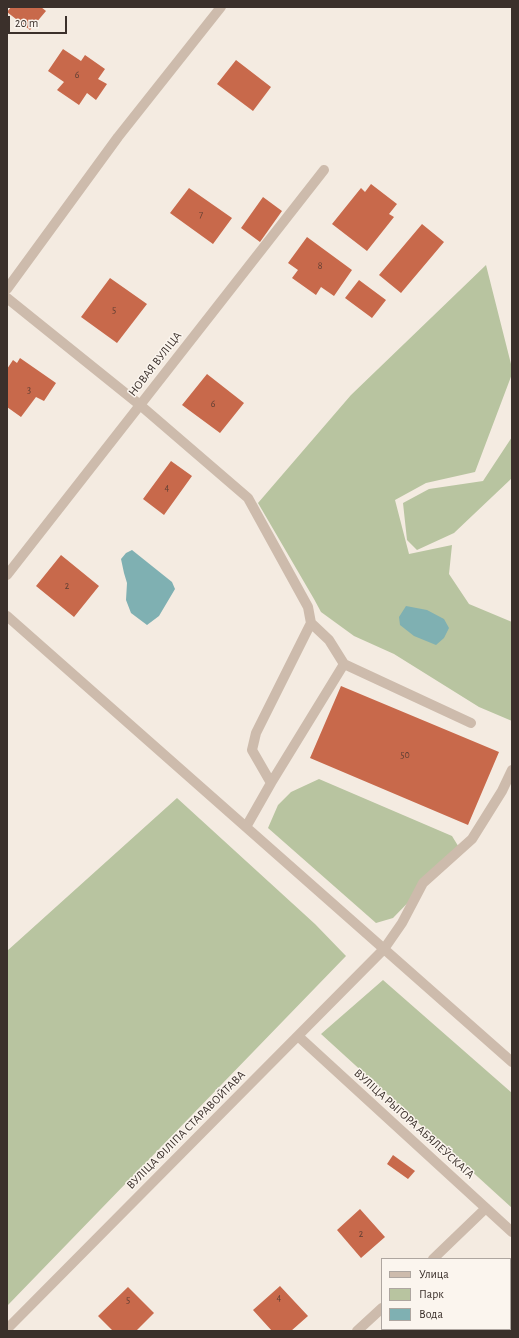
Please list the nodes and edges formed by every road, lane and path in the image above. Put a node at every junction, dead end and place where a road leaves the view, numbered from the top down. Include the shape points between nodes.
1 (221, 7) edge
2 (324, 170) dead end
3 (7, 289) edge
4 (7, 298) edge
5 (140, 405) junction
6 (7, 575) edge
7 (7, 616) edge
8 (311, 623) junction
9 (344, 664) junction
10 (471, 723) dead end
11 (512, 770) edge
12 (271, 783) junction
13 (246, 827) junction
14 (384, 949) junction
15 (298, 1036) junction
16 (512, 1062) edge
17 (486, 1208) junction
18 (512, 1232) edge
19 (434, 1258) edge
20 (381, 1309) edge
21 (7, 1328) edge
22 (357, 1331) edge

1 - 3 street via 118,137
2 - 5 street, НОВАЯ ВУЛІЦА
4 - 5 street
5 - 6 street, НОВАЯ ВУЛІЦА
5 - 8 street via 248,498 308,607
7 - 13 street
8 - 9 street via 329,640
8 - 12 street via 256,733 253,744 252,750
9 - 10 street
9 - 12 street
11 - 14 street, ВУЛІЦА ФІЛІПА СТАРАВОЙТАВА via 472,839 423,883 402,923
12 - 13 street
13 - 14 street
14 - 15 street, ВУЛІЦА ФІЛІПА СТАРАВОЙТАВА
14 - 16 street
15 - 17 street, ВУЛІЦА РЫГОРА АБЯЛЕЎСКАГА
15 - 21 street, ВУЛІЦА ФІЛІПА СТАРАВОЙТАВА
17 - 18 street, ВУЛІЦА РЫГОРА АБЯЛЕЎСКАГА
17 - 19 street
20 - 22 street

